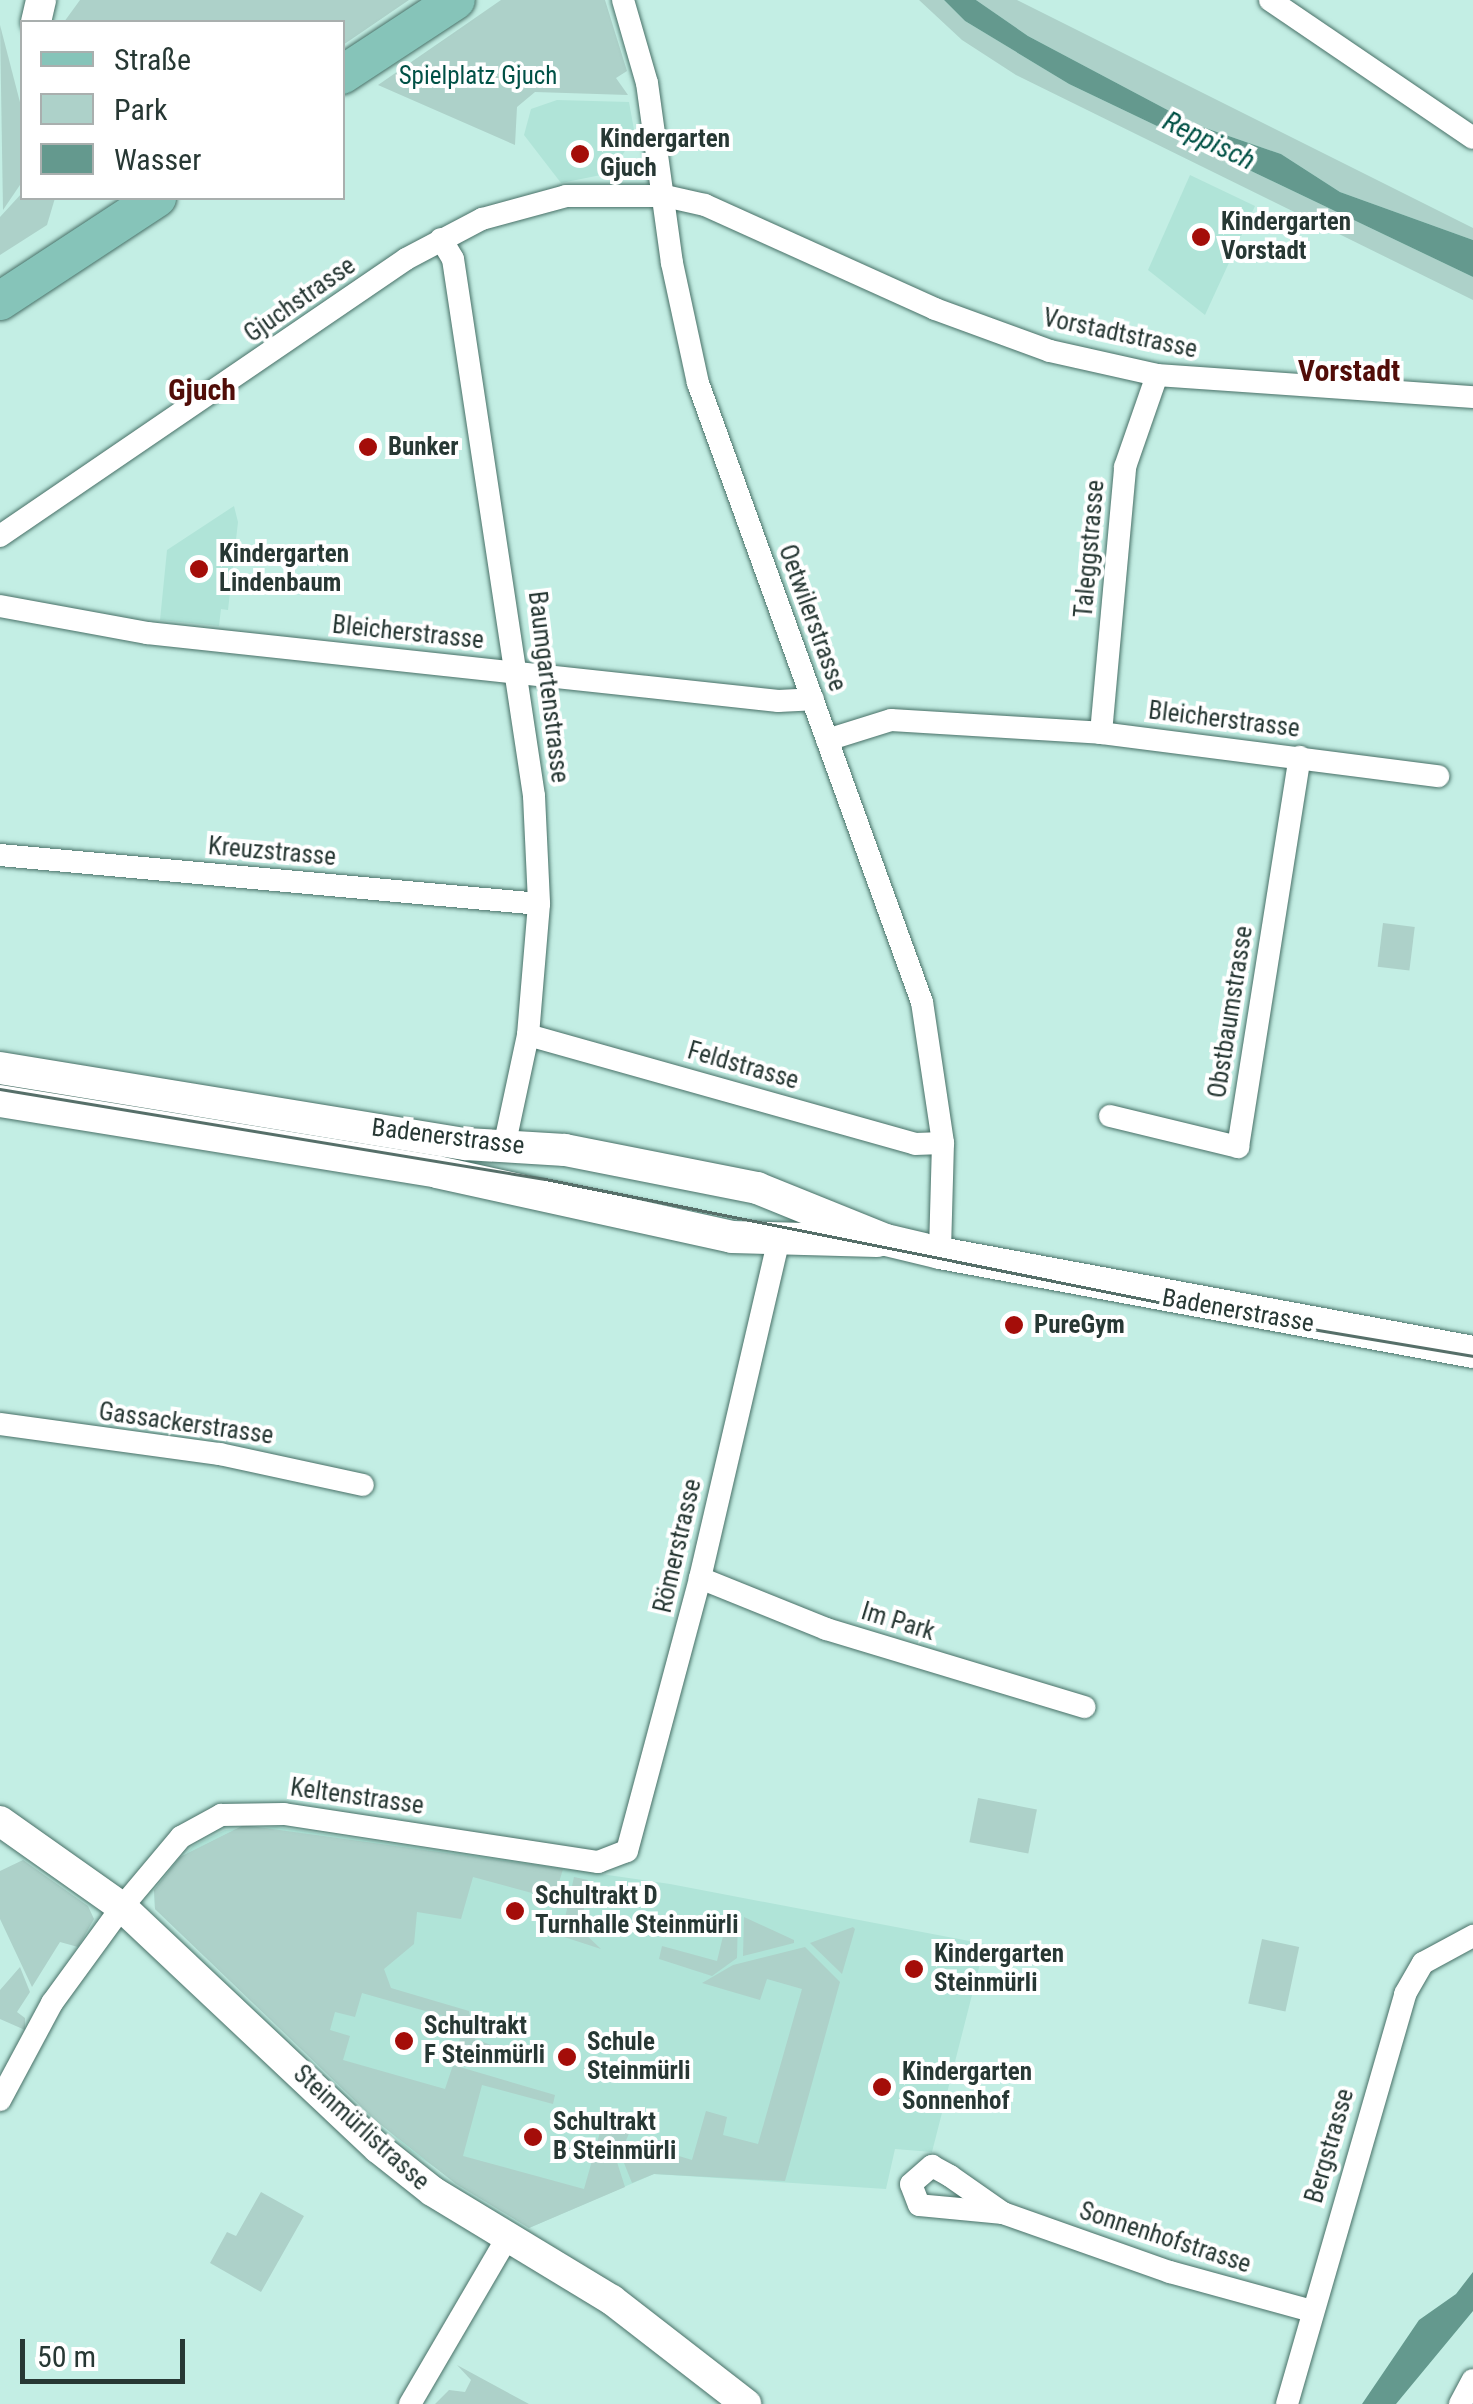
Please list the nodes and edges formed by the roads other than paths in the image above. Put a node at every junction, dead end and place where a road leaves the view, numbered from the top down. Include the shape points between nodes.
1 (456, 0) edge
2 (622, 0) edge
3 (1270, 0) edge
4 (345, 73) edge
5 (1473, 138) edge
6 (664, 196) junction
7 (150, 200) edge
8 (115, 209) edge
9 (440, 239) junction
10 (0, 301) edge
11 (1156, 374) junction
12 (1473, 397) edge
13 (0, 536) edge
14 (0, 606) edge
15 (518, 672) junction
16 (813, 699) junction
17 (1101, 733) junction
18 (827, 740) junction
19 (1300, 757) junction
20 (1438, 776) dead end
21 (0, 855) edge
22 (540, 904) junction
23 (528, 1035) junction
24 (0, 1068) edge
25 (0, 1101) edge
26 (1110, 1116) dead end
27 (943, 1143) junction
28 (504, 1146) junction
29 (513, 1192) junction
30 (886, 1240) junction
31 (778, 1242) junction
32 (940, 1253) junction
33 (1473, 1352) edge
34 (0, 1424) edge
35 (363, 1486) dead end
36 (700, 1578) junction
37 (1084, 1706) dead end
38 (0, 1822) edge
39 (620, 1857) joint
40 (122, 1907) junction
41 (1473, 1936) edge
42 (0, 2100) edge
43 (1004, 2213) dead end
44 (507, 2238) junction
45 (1312, 2311) junction
46 (1473, 2380) edge
47 (410, 2404) edge
48 (746, 2404) edge
49 (1287, 2404) edge
50 (1460, 2404) edge

1 - 4 main road
2 - 6 street, Oetwilerstrasse via 646,83
3 - 5 street
6 - 9 street, Gjuchstrasse via 566,196 482,219
6 - 11 street, Vorstadtstrasse via 705,204 935,309 1050,351
6 - 16 street, Oetwilerstrasse via 698,383
7 - 8 main road
8 - 10 main road
9 - 13 street, Gjuchstrasse
9 - 15 street, Baumgartenstrasse via 454,259
11 - 12 street, Vorstadtstrasse
11 - 17 street, Taleggstrasse via 1125,467
14 - 15 street, Bleicherstrasse via 147,634
15 - 16 street, Bleicherstrasse via 778,701
15 - 22 street, Baumgartenstrasse
16 - 18 street, Oetwilerstrasse
17 - 18 street, Bleicherstrasse via 891,720
17 - 19 street, Bleicherstrasse
18 - 27 street, Oetwilerstrasse via 930,1035
19 - 20 street, Bleicherstrasse
19 - 26 street, Obstbaumstrasse via 1238,1148
21 - 22 street, Kreuzstrasse
22 - 23 street, Baumgartenstrasse
23 - 27 street, Feldstrasse via 915,1144
23 - 28 street, Baumgartenstrasse
24 - 28 main road, Badenerstrasse
25 - 29 main road, Badenerstrasse via 437,1172
27 - 32 street, Oetwilerstrasse
28 - 29 main road
28 - 30 main road, Badenerstrasse via 565,1150 756,1188
29 - 31 main road, Badenerstrasse
30 - 31 main road, Badenerstrasse
30 - 32 main road, Badenerstrasse
31 - 36 street, Römerstrasse
32 - 33 main road, Badenerstrasse
34 - 35 street, Gassackerstrasse via 220,1454
36 - 37 street, Im Park via 826,1629
36 - 39 street, Römerstrasse via 636,1830
38 - 40 street, Steinmürlistrasse
39 - 40 street, Keltenstrasse via 581,1860 242,1811 181,1837
40 - 42 street, Keltenstrasse via 52,2003
40 - 44 street, Steinmürlistrasse via 378,2148
41 - 45 street, Bergstrasse via 1424,1964 1405,1994
43 - 45 street, Sonnenhofstrasse via 1170,2272
44 - 47 street
44 - 48 street, Steinmürlistrasse via 640,2319
45 - 49 street, Bergstrasse
46 - 50 street

